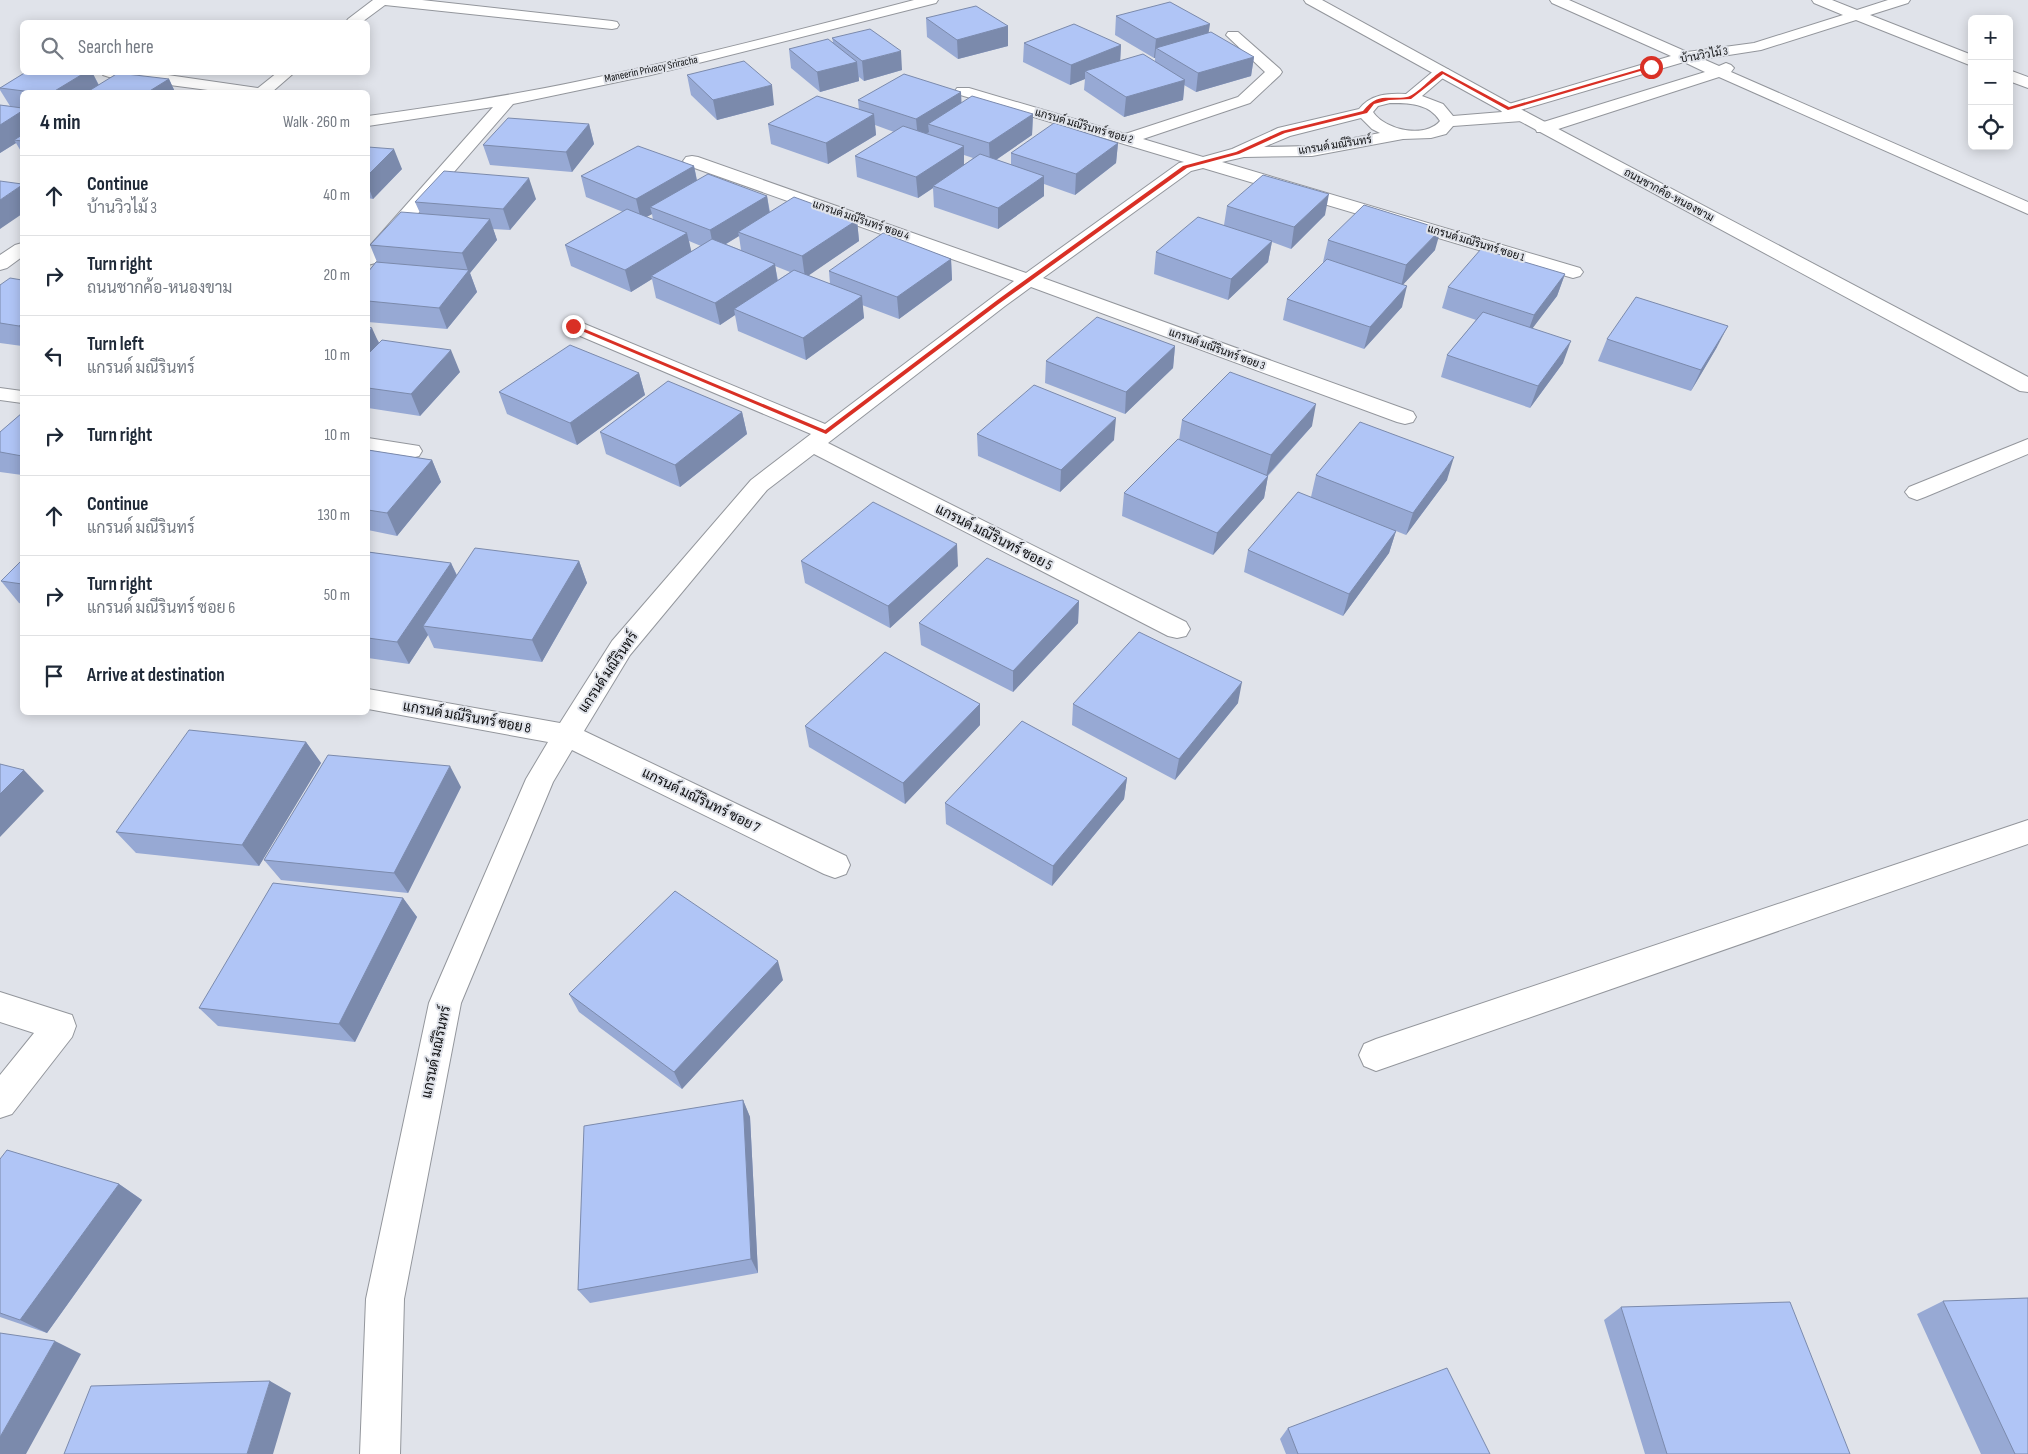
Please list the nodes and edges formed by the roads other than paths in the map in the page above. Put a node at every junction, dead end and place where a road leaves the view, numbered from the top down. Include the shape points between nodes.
1 (382, 0) edge
2 (931, 0) edge
3 (1311, 0) edge
4 (1557, 0) edge
5 (1819, 0) edge
6 (1903, 0) edge
7 (1854, 15) junction
8 (356, 20) edge
9 (612, 25) dead end
10 (1232, 36) dead end
11 (1756, 46) junction
12 (1685, 57) junction
13 (1969, 60) edge
14 (1442, 72) junction
15 (1720, 72) junction
16 (131, 75) edge
17 (284, 75) edge
18 (2013, 77) edge
19 (2028, 83) edge
20 (240, 90) edge
21 (265, 90) edge
22 (963, 90) dead end
23 (1410, 98) junction
24 (508, 100) junction
25 (1365, 112) junction
26 (1515, 113) junction
27 (370, 121) edge
28 (1448, 121) junction
29 (1543, 128) junction
30 (1402, 134) junction
31 (1126, 139) junction
32 (1238, 153) junction
33 (692, 161) dead end
34 (1206, 162) junction
35 (2028, 209) edge
36 (20, 251) edge
37 (370, 257) edge
38 (0, 264) edge
39 (1573, 272) dead end
40 (1030, 280) junction
41 (573, 326) dead end
42 (2028, 386) edge
43 (0, 394) edge
44 (20, 397) edge
45 (1405, 417) dead end
46 (818, 438) junction
47 (370, 445) edge
48 (2028, 446) edge
49 (411, 452) dead end
50 (1917, 492) dead end
51 (1177, 629) dead end
52 (370, 699) edge
53 (566, 735) junction
54 (2028, 832) edge
55 (835, 865) dead end
56 (0, 1007) edge
57 (1376, 1056) dead end
58 (0, 1102) edge
59 (380, 1454) edge

1 - 8 street
1 - 9 street
2 - 24 street, Maneerin Privacy Sriracha via 719,55
3 - 14 street, ถนนชากค้อ-หนองขาม
4 - 12 street
5 - 7 street
6 - 7 street, บ้านวิวไม้ 3
7 - 11 street, บ้านวิวไม้ 3
7 - 13 street
10 - 31 street via 1274,72 1244,100
11 - 12 street, บ้านวิวไม้ 3
11 - 15 street, บ้านวิวไม้ 3
12 - 15 street
12 - 26 street, บ้านวิวไม้ 3
14 - 23 street
14 - 26 street, ถนนชากค้อ-หนองขาม
15 - 29 street, บ้านวิวไม้ 3
15 - 35 street
16 - 20 street
17 - 21 street
18 - 19 street
22 - 31 street, แกรนด์ มณีรินทร์ ซอย 2
23 - 25 street, แกรนด์ มณีรินทร์ via 1389,98 1372,103
23 - 28 street, แกรนด์ มณีรินทร์ via 1430,103 1444,112
24 - 27 street, Maneerin Privacy Sriracha
24 - 37 street
25 - 30 street via 1368,120 1382,129
25 - 32 street, แกรนด์ มณีรินทร์ via 1284,132
26 - 28 street
26 - 29 street, ถนนชากค้อ-หนองขาม
28 - 30 street via 1441,130
29 - 42 street, ถนนชากค้อ-หนองขาม
30 - 32 street, แกรนด์ มณีรินทร์ via 1312,151
31 - 34 street, แกรนด์ มณีรินทร์ ซอย 2
32 - 34 street, แกรนด์ มณีรินทร์
33 - 40 street, แกรนด์ มณีรินทร์ ซอย 4
34 - 39 street, แกรนด์ มณีรินทร์ ซอย 1
34 - 40 street, แกรนด์ มณีรินทร์ via 1185,167
36 - 38 street
40 - 45 street, แกรนด์ มณีรินทร์ ซอย 3
40 - 46 street, แกรนด์ มณีรินทร์
41 - 46 street, แกรนด์ มณีรินทร์ ซอย 5
43 - 44 street
46 - 51 street, แกรนด์ มณีรินทร์ ซอย 5
46 - 53 street, แกรนด์ มณีรินทร์ via 759,485 621,648
47 - 49 street
48 - 50 street
52 - 53 street, แกรนด์ มณีรินทร์ ซอย 8
53 - 55 street, แกรนด์ มณีรินทร์ ซอย 7
53 - 59 street, แกรนด์ มณีรินทร์ via 540,780 445,1003 385,1299
54 - 57 street
56 - 58 street via 60,1026

